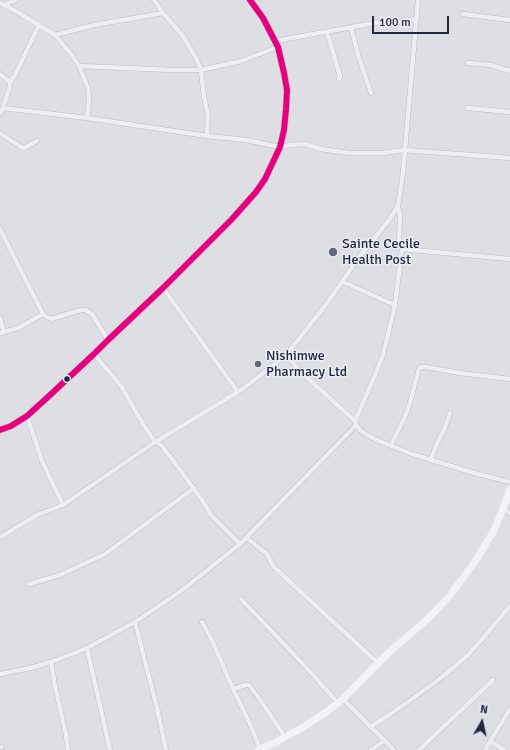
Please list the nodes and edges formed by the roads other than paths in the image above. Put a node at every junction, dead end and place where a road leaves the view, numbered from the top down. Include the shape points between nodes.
1 (16, 0) edge
2 (154, 0) edge
3 (250, 0) edge
4 (418, 0) edge
5 (2, 4) edge
6 (163, 13) junction
7 (463, 14) dead end
8 (417, 19) junction
9 (510, 20) edge
10 (39, 25) junction
11 (351, 27) junction
12 (327, 32) junction
13 (55, 36) junction
14 (277, 44) junction
15 (468, 63) dead end
16 (79, 66) junction
17 (202, 70) junction
18 (510, 71) edge
19 (0, 74) edge
20 (339, 79) dead end
21 (10, 82) junction
22 (371, 93) dead end
23 (468, 108) dead end
24 (2, 110) edge
25 (510, 112) edge
26 (87, 118) junction
27 (0, 133) edge
28 (208, 136) junction
29 (37, 141) dead end
30 (280, 147) junction
31 (404, 150) junction
32 (510, 158) edge
33 (398, 206) junction
34 (0, 229) edge
35 (402, 249) junction
36 (510, 259) edge
37 (343, 282) junction
38 (163, 288) junction
39 (395, 305) junction
40 (43, 314) junction
41 (0, 318) edge
42 (2, 333) edge
43 (108, 340) junction
44 (94, 354) junction
45 (286, 355) junction
46 (510, 379) edge
47 (238, 392) junction
48 (450, 413) dead end
49 (27, 416) junction
50 (356, 423) junction
51 (0, 430) edge
52 (155, 442) junction
53 (391, 445) junction
54 (431, 459) junction
55 (510, 482) edge
56 (194, 488) junction
57 (510, 489) edge
58 (63, 504) junction
59 (507, 511) edge
60 (0, 537) edge
61 (247, 538) junction
62 (240, 544) junction
63 (29, 584) dead end
64 (241, 599) dead end
65 (510, 606) edge
66 (135, 622) junction
67 (202, 622) dead end
68 (87, 648) junction
69 (51, 662) junction
70 (378, 663) junction
71 (0, 674) edge
72 (493, 680) dead end
73 (233, 689) junction
74 (340, 701) junction
75 (510, 709) edge
76 (370, 727) junction
77 (285, 737) junction
78 (384, 741) junction
79 (490, 741) junction
80 (68, 750) edge
81 (110, 750) edge
82 (166, 750) edge
83 (259, 750) edge
84 (371, 750) edge
85 (394, 750) edge
86 (419, 750) edge
87 (485, 750) edge
88 (504, 750) edge

1 - 5 street
2 - 6 street
3 - 14 street
4 - 8 street
5 - 10 street
6 - 13 street via 94,25
6 - 17 street via 183,36
7 - 9 street
8 - 11 street
8 - 31 street
10 - 13 street
10 - 21 street
11 - 12 street
11 - 22 street
12 - 14 street
12 - 20 street
13 - 16 street
14 - 17 street via 241,61
14 - 30 street via 287,90
15 - 18 street via 491,65
16 - 17 street
16 - 26 street via 88,88
17 - 28 street
19 - 21 street
21 - 24 street
23 - 25 street
24 - 26 street
26 - 28 street
27 - 29 street via 24,148
28 - 30 street
30 - 31 street via 305,144 349,153
30 - 38 street via 256,192
31 - 32 street
31 - 33 street
33 - 35 street via 399,242
33 - 37 street
34 - 40 street
35 - 36 street
35 - 39 street
37 - 39 street
37 - 45 street
38 - 43 street
38 - 47 street
39 - 50 street via 383,355
40 - 42 street via 18,328
40 - 43 street via 51,319 85,310 92,314
41 - 42 street
43 - 44 street
44 - 49 street
44 - 52 street via 121,386
45 - 47 street
45 - 50 street
46 - 53 street via 421,367 410,403
47 - 52 street
48 - 54 street
49 - 51 street
49 - 58 street via 42,461
50 - 53 street via 360,430
50 - 61 street
52 - 56 street via 161,445
52 - 58 street
53 - 54 street
54 - 55 street
56 - 62 street via 211,515
56 - 63 street via 105,554 60,574
57 - 59 main road
58 - 60 street via 37,515
59 - 70 main road via 451,594 432,615
61 - 62 street
61 - 70 street via 267,554 276,569
62 - 66 street via 181,591
64 - 74 street
65 - 76 street via 467,656 412,699
66 - 68 street
66 - 82 street
67 - 73 street
68 - 69 street
68 - 81 street
69 - 71 street
69 - 80 street
70 - 74 main road
72 - 86 street
73 - 77 street via 249,685
73 - 83 street via 251,726
74 - 76 street
74 - 77 main road
75 - 79 street
76 - 78 street
77 - 83 main road
78 - 84 street
78 - 85 street
79 - 87 street
79 - 88 street

